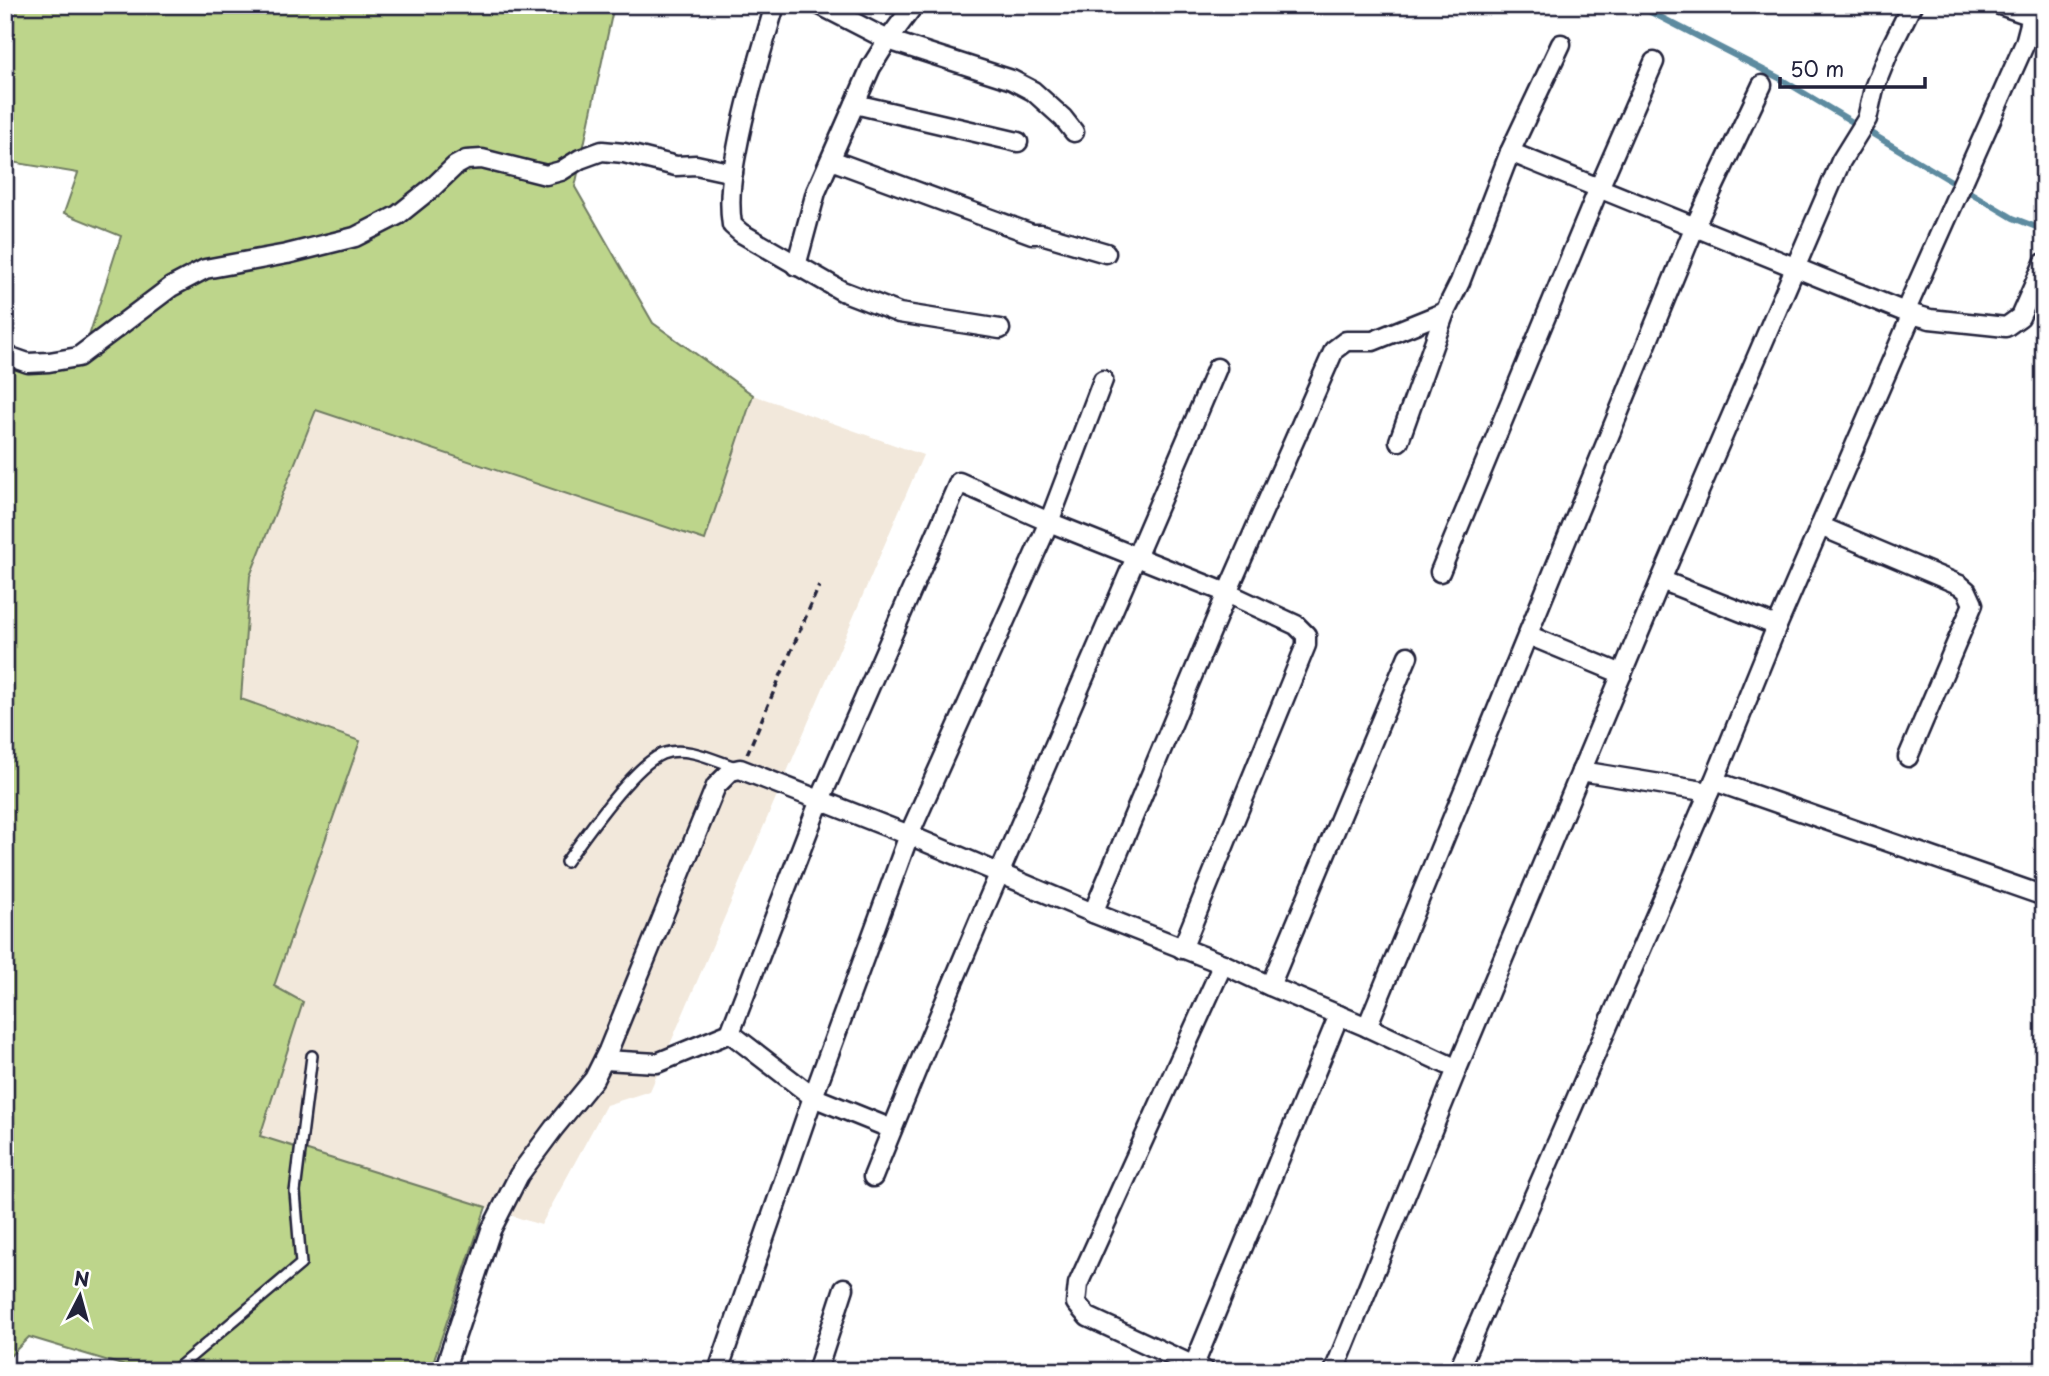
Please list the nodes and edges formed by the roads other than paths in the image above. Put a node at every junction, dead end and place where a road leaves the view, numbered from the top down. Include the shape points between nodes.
1 (775, 5) edge
2 (820, 5) edge
3 (914, 5) edge
4 (1912, 5) edge
5 (2000, 5) edge
6 (2034, 10) edge
7 (888, 40) junction
8 (1560, 44) dead end
9 (1654, 62) dead end
10 (1762, 85) dead end
11 (855, 104) junction
12 (1074, 132) dead end
13 (1018, 142) dead end
14 (1510, 152) junction
15 (831, 160) junction
16 (733, 173) junction
17 (1599, 188) junction
18 (1695, 226) junction
19 (1106, 253) dead end
20 (2044, 263) edge
21 (796, 266) junction
22 (1795, 268) junction
23 (1445, 312) junction
24 (1909, 313) junction
25 (1000, 329) dead end
26 (5, 355) edge
27 (1217, 368) dead end
28 (1103, 380) dead end
29 (1399, 440) dead end
30 (1049, 522) junction
31 (1820, 526) junction
32 (1137, 558) junction
33 (1440, 572) dead end
34 (1661, 580) junction
35 (1227, 593) junction
36 (1777, 626) junction
37 (1528, 635) junction
38 (1408, 656) dead end
39 (1622, 674) junction
40 (1909, 757) dead end
41 (740, 769) junction
42 (1581, 771) junction
43 (1712, 787) junction
44 (820, 800) junction
45 (909, 835) junction
46 (566, 862) dead end
47 (1000, 874) junction
48 (2044, 895) edge
49 (1093, 913) junction
50 (1182, 949) junction
51 (1223, 964) junction
52 (1270, 986) junction
53 (1339, 1016) junction
54 (1367, 1027) junction
55 (730, 1033) junction
56 (312, 1056) dead end
57 (604, 1060) junction
58 (1457, 1069) junction
59 (813, 1097) junction
60 (892, 1129) junction
61 (873, 1177) dead end
62 (844, 1288) dead end
63 (1199, 1368) edge
64 (174, 1371) edge
65 (444, 1371) edge
66 (718, 1371) edge
67 (817, 1371) edge
68 (1334, 1371) edge
69 (1458, 1371) edge

1 - 16 street via 744,108
2 - 7 street
3 - 7 street
4 - 22 street via 1874,88 1863,126 1841,161
5 - 6 street
6 - 24 street via 2025,43
7 - 11 street
7 - 12 street via 1012,80 1034,91
8 - 14 street
9 - 17 street
10 - 18 street
11 - 13 street
11 - 15 street
14 - 17 street
14 - 23 street
15 - 19 street via 1032,234
15 - 21 street via 816,192
16 - 21 street via 732,225
16 - 26 street via 602,150 546,175 482,159 466,160 398,215 355,237 205,269 171,287 78,357 28,363
17 - 18 street
17 - 33 street
18 - 22 street
18 - 37 street
20 - 24 street via 2020,317 2006,327
21 - 25 street via 842,291 900,313
22 - 24 street
22 - 34 street
23 - 29 street
23 - 35 street via 1373,341 1346,341 1334,350
24 - 31 street
27 - 32 street
28 - 30 street
30 - 32 street
30 - 44 street via 959,482
30 - 45 street
31 - 36 street
31 - 40 street via 1959,585 1973,604
32 - 35 street
32 - 47 street
34 - 36 street
34 - 39 street
35 - 49 street
35 - 50 street via 1296,625 1306,635 1306,645
36 - 43 street
37 - 39 street
37 - 54 street
38 - 52 street
39 - 42 street
41 - 44 street
41 - 46 lane via 691,752 664,753 642,767
41 - 57 street via 731,771 716,786
42 - 43 street
42 - 58 street
43 - 48 street
43 - 69 street
44 - 45 street
44 - 55 street
45 - 47 street
45 - 59 street
47 - 49 street
47 - 60 street
49 - 50 street
50 - 51 street
51 - 52 street
51 - 63 street via 1078,1283 1076,1303 1088,1317
52 - 53 street
53 - 54 street
53 - 63 street
54 - 58 street
55 - 57 street via 657,1063
55 - 59 street
56 - 64 lane via 295,1192 301,1264
57 - 65 street via 587,1089 519,1175 491,1230
58 - 68 street
59 - 60 street
59 - 66 street
60 - 61 street
62 - 67 street

